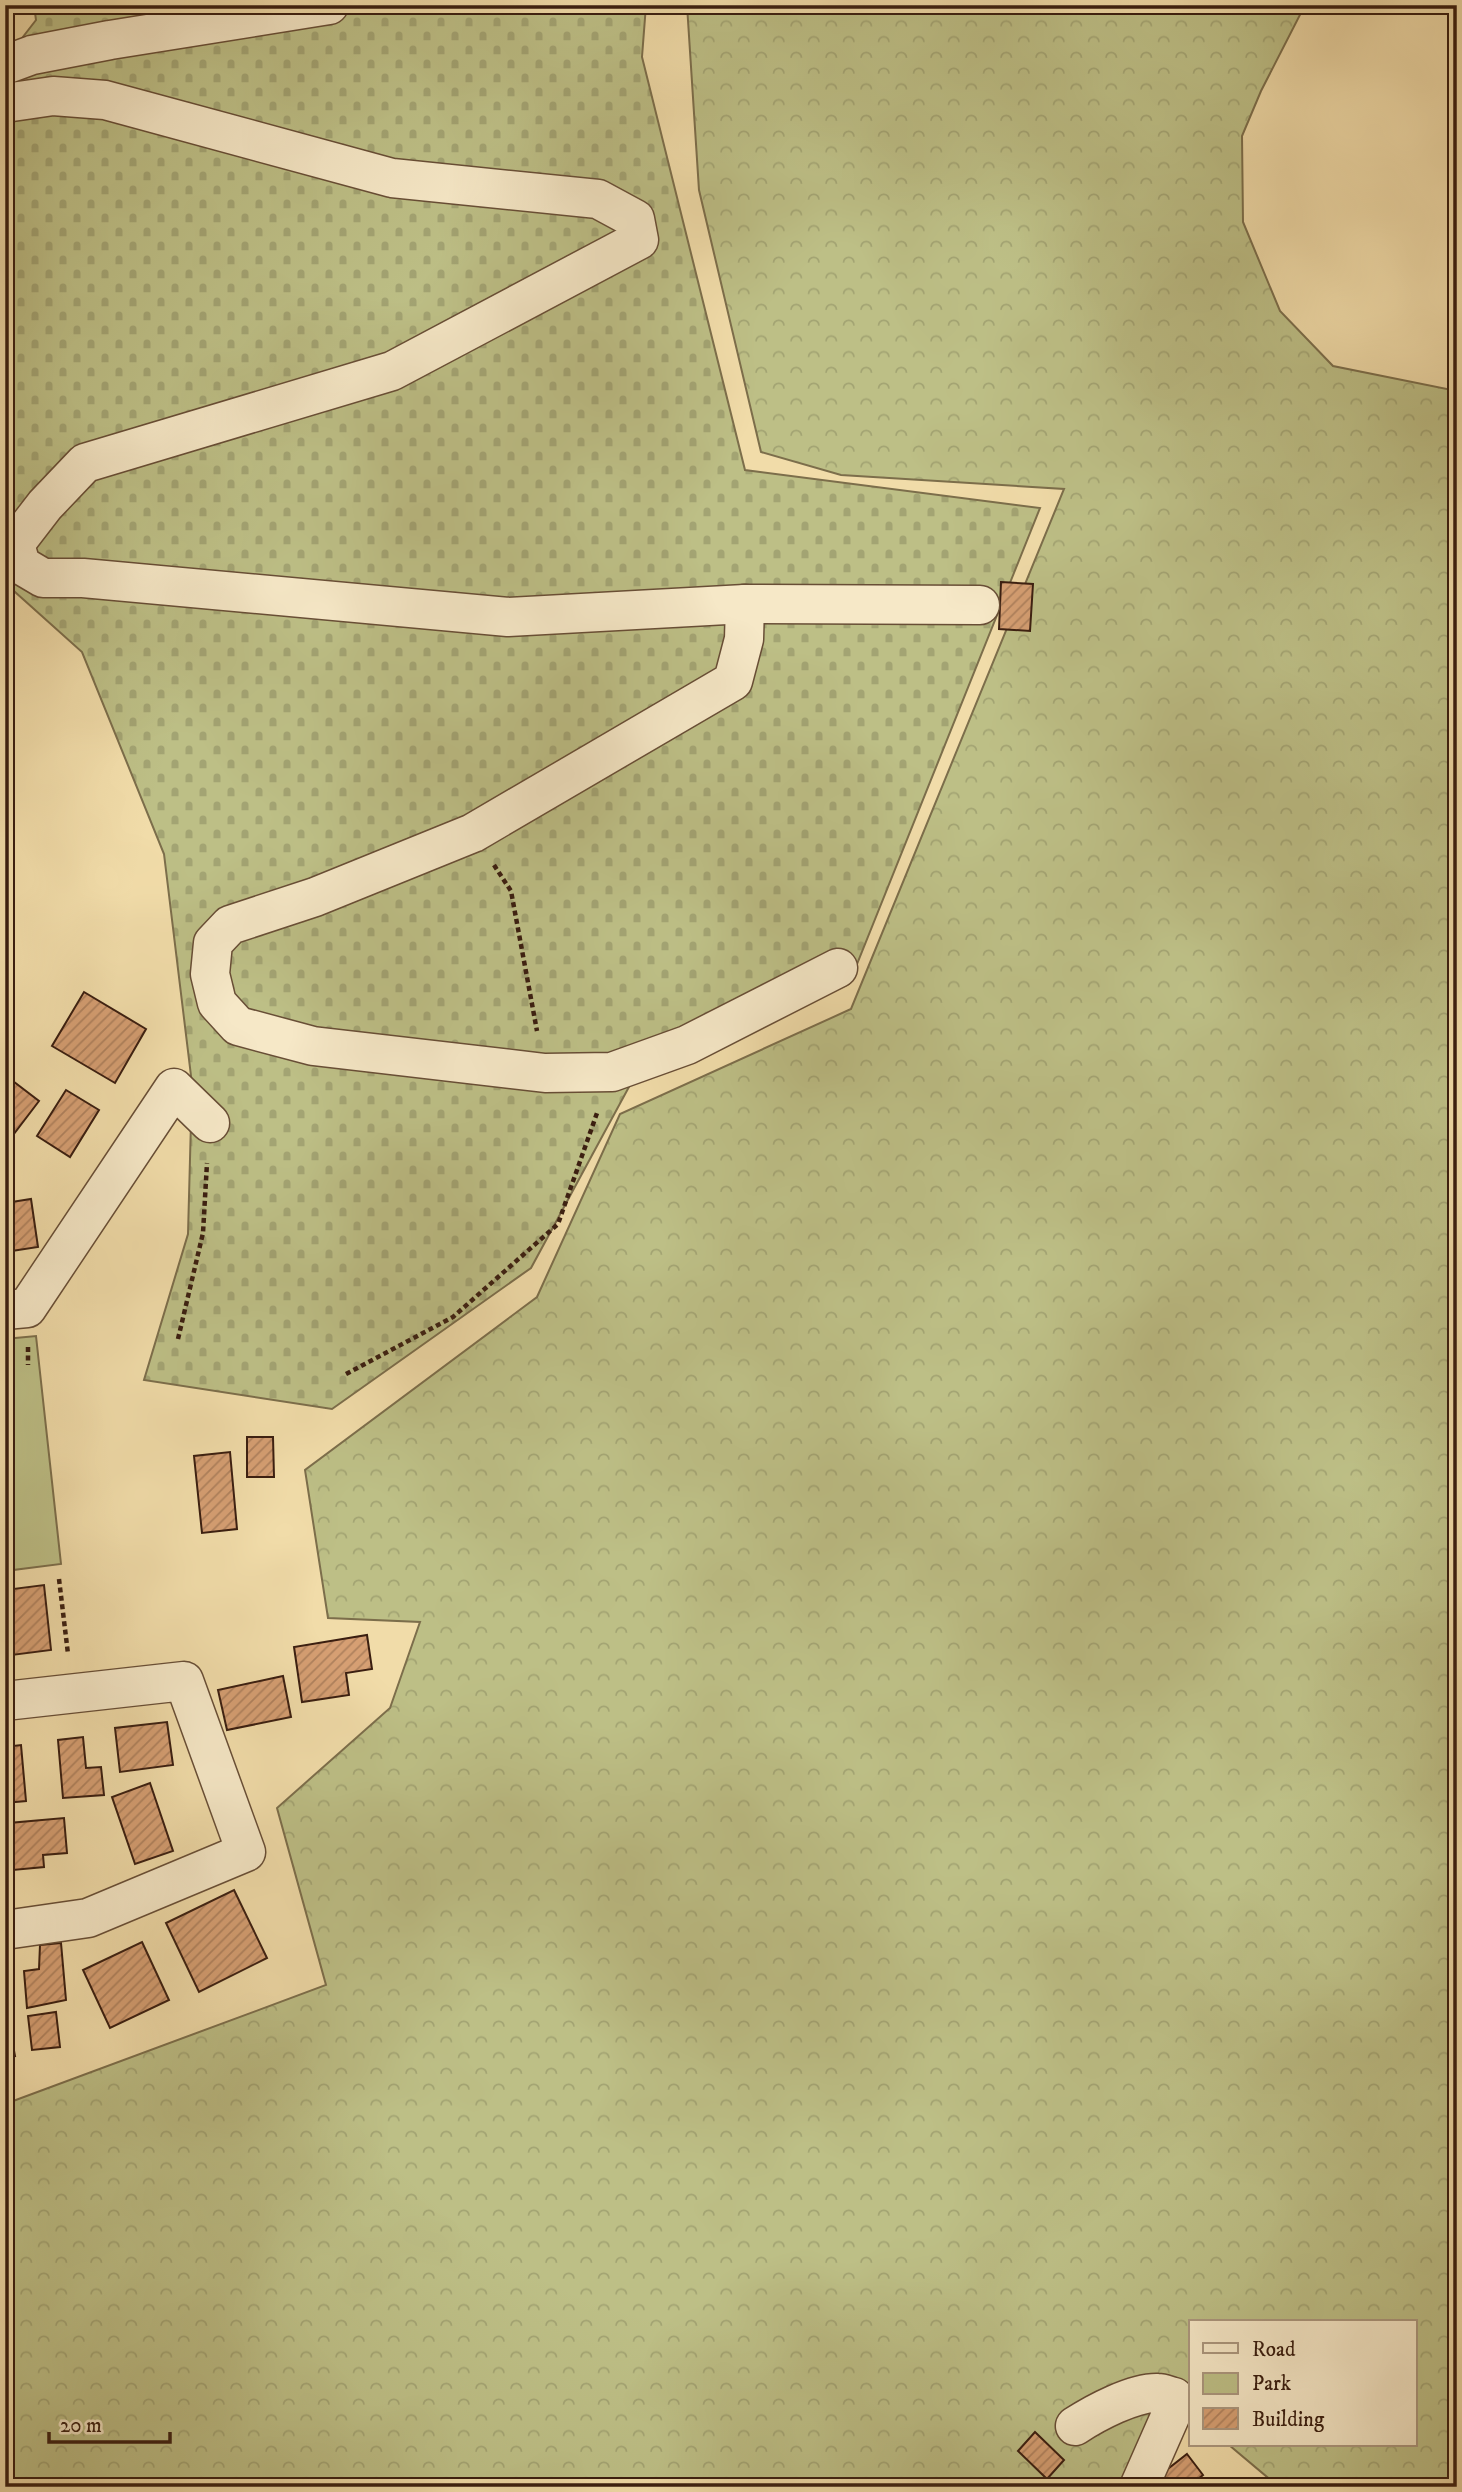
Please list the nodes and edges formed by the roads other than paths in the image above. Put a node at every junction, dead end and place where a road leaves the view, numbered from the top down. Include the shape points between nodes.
1 (330, 5) edge
2 (5, 65) edge
3 (5, 103) edge
4 (745, 604) junction
5 (979, 605) dead end
6 (838, 968) dead end
7 (209, 1123) dead end
8 (5, 1311) edge
9 (5, 1701) edge
10 (5, 1930) edge
11 (1075, 2426) dead end
12 (1139, 2487) edge

1 - 2 street via 84,45
3 - 4 street via 53,96 105,100 392,178 598,200 635,219 639,240 392,371 85,463 15,544 21,565 43,578 508,617
4 - 5 street
4 - 6 street via 744,639 733,681 473,833 315,897 230,925 213,943 210,974 217,1003 238,1026 313,1046 545,1073 611,1072 687,1045
7 - 8 street via 174,1088 27,1308
9 - 10 street via 184,1681 246,1852 88,1918
11 - 12 street via 1100,2410 1145,2395 1174,2397 1173,2410

